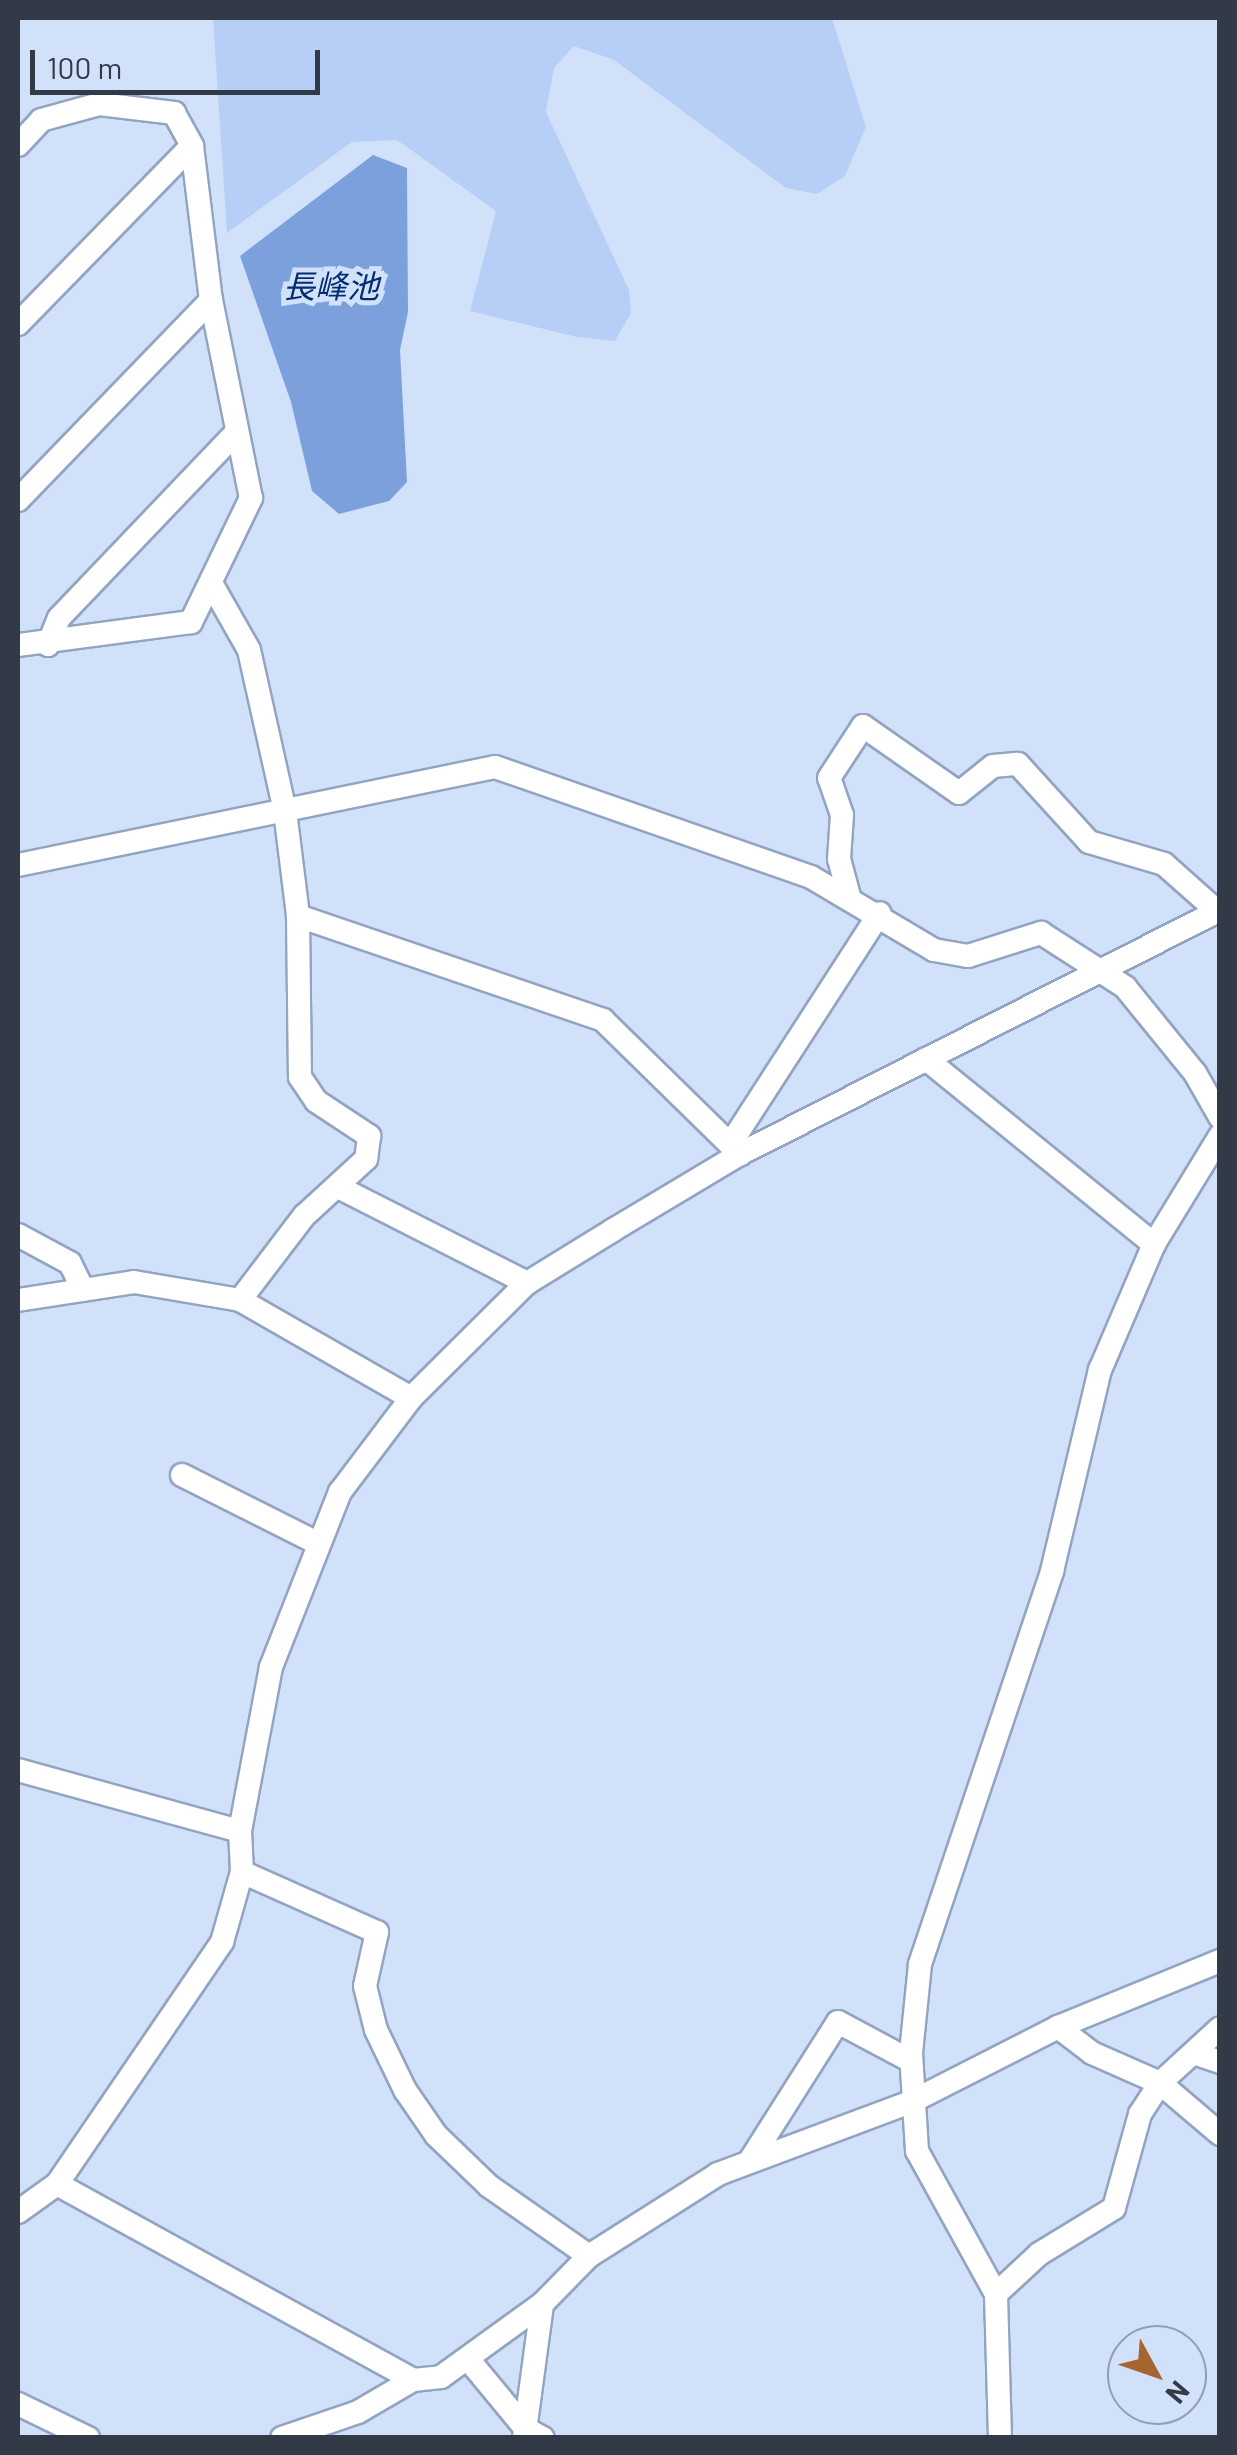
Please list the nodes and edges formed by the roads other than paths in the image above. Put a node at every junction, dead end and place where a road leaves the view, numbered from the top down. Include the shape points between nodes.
1 (18, 145) edge
2 (192, 146) junction
3 (211, 300) junction
4 (18, 324) edge
5 (237, 432) junction
6 (18, 500) edge
7 (211, 583) junction
8 (18, 645) edge
9 (48, 645) junction
10 (285, 810) junction
11 (18, 865) edge
12 (849, 896) junction
13 (1218, 910) edge
14 (880, 913) junction
15 (298, 916) junction
16 (1102, 970) junction
17 (926, 1059) junction
18 (1220, 1117) edge
19 (1220, 1136) edge
20 (736, 1147) junction
21 (342, 1189) junction
22 (18, 1235) edge
23 (1154, 1244) junction
24 (527, 1282) junction
25 (82, 1290) junction
26 (18, 1300) edge
27 (240, 1300) junction
28 (411, 1398) junction
29 (182, 1476) dead end
30 (315, 1542) junction
31 (18, 1770) edge
32 (240, 1831) junction
33 (242, 1872) junction
34 (1220, 1961) edge
35 (1058, 2027) junction
36 (1220, 2028) edge
37 (1194, 2053) junction
38 (911, 2061) junction
39 (1220, 2062) edge
40 (1160, 2084) junction
41 (911, 2102) junction
42 (1220, 2134) edge
43 (751, 2159) junction
44 (57, 2184) junction
45 (18, 2212) edge
46 (589, 2256) junction
47 (996, 2294) junction
48 (542, 2304) junction
49 (468, 2358) junction
50 (413, 2380) junction
51 (18, 2404) edge
52 (54, 2418) junction
53 (18, 2420) edge
54 (531, 2435) edge
55 (88, 2438) edge
56 (282, 2438) edge
57 (1000, 2438) edge

1 - 2 street via 41,120 98,104 174,113
2 - 3 street
2 - 4 street
3 - 5 street
3 - 6 street
5 - 7 street via 250,498
5 - 9 street via 59,618
7 - 9 street via 191,622 173,630
7 - 10 street via 249,650
8 - 9 street
10 - 11 street
10 - 12 street via 495,768
10 - 15 street
12 - 13 street via 838,859 842,816 829,778 863,726 959,793 993,766 1018,764 1089,842 1164,864
12 - 14 street
13 - 16 street
14 - 16 street via 934,950 968,956 1041,933
14 - 20 street
15 - 20 street via 603,1020
15 - 21 street via 300,1077 316,1101 369,1136 366,1160
16 - 17 street
16 - 18 street via 1154,1018
17 - 20 street
17 - 23 street
19 - 23 street
20 - 24 street
21 - 24 street
21 - 27 street via 304,1216
22 - 25 street via 61,1256
23 - 38 street via 1100,1370 1052,1570 920,1964
24 - 28 street
25 - 26 street
25 - 27 street via 134,1282
27 - 28 street
28 - 30 street via 340,1492
29 - 30 street
30 - 32 street via 271,1667
31 - 32 street
32 - 33 street
33 - 44 street via 222,1942
33 - 46 street via 377,1932 366,1986 376,2030 405,2090 436,2136 489,2186
34 - 35 street
35 - 40 street via 1092,2053
35 - 41 street
36 - 37 street
37 - 39 street
37 - 40 street
38 - 41 street
38 - 43 street via 838,2022
40 - 42 street
40 - 47 street via 1140,2114 1114,2208 1039,2254
41 - 43 street
41 - 47 street via 917,2151
43 - 46 street
44 - 45 street
44 - 50 street
46 - 48 street
47 - 57 street
48 - 49 street
48 - 54 street
49 - 50 street via 442,2377
49 - 54 street
50 - 56 street via 358,2412
51 - 52 street
52 - 53 street
52 - 55 street

